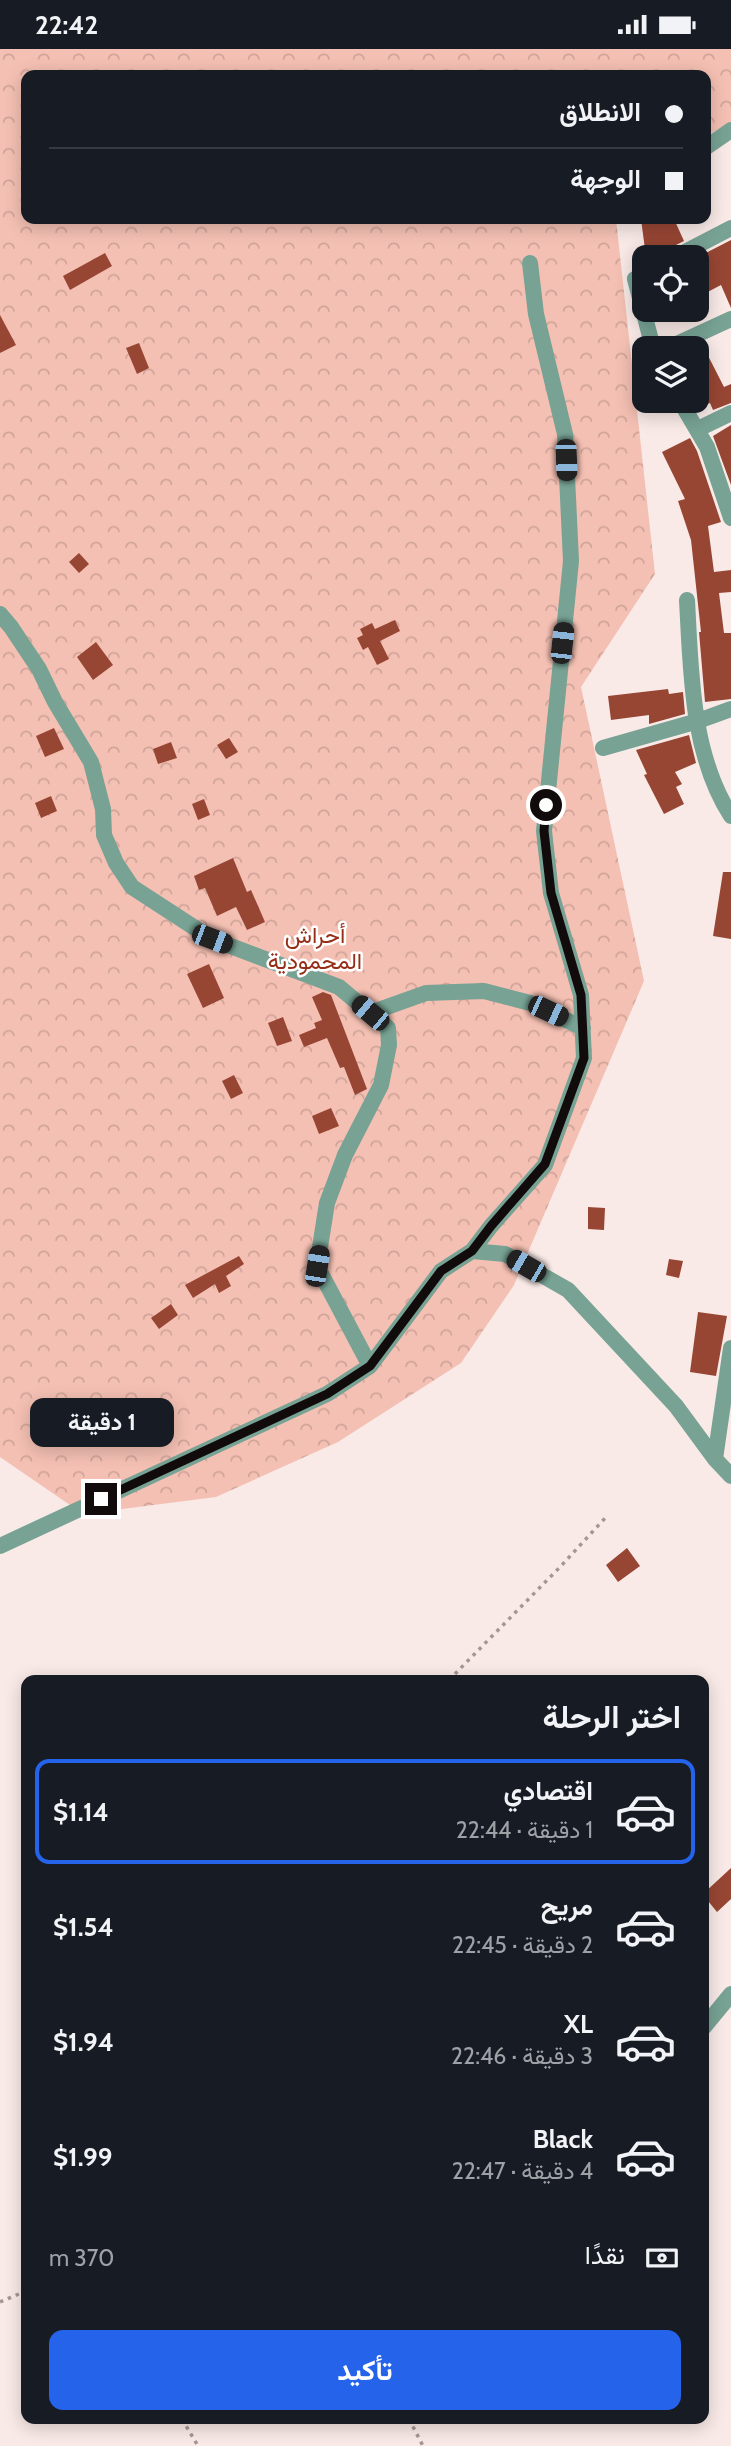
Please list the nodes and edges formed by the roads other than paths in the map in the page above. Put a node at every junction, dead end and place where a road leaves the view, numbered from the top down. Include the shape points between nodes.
1 (731, 130) edge
2 (711, 144) edge
3 (731, 228) edge
4 (698, 245) edge
5 (530, 263) dead end
6 (731, 319) edge
7 (694, 336) edge
8 (687, 413) edge
9 (731, 413) edge
10 (698, 429) junction
11 (731, 518) edge
12 (687, 600) dead end
13 (0, 614) edge
14 (731, 709) edge
15 (698, 721) junction
16 (603, 748) dead end
17 (731, 816) edge
18 (370, 1013) junction
19 (583, 1028) junction
20 (472, 1251) junction
21 (731, 1348) edge
22 (370, 1366) junction
23 (715, 1459) junction
24 (731, 1476) edge
25 (0, 1546) edge
26 (731, 1994) edge
27 (709, 2021) edge

1 - 2 street
3 - 4 street
5 - 19 street via 536,314 565,434 571,561 544,831 551,893 581,995
6 - 7 street
8 - 10 street
9 - 10 street
10 - 11 street
12 - 15 street
13 - 18 street via 39,669 92,762 104,835 132,887 212,939 339,986
14 - 15 street
15 - 16 street
15 - 17 street via 719,797
18 - 19 street via 426,993 484,991 530,1003
18 - 22 street via 387,1028 390,1045 381,1085 345,1155 327,1203 317,1266
19 - 20 street via 584,1058 545,1164
20 - 22 street via 441,1271
20 - 23 street via 505,1254 568,1290 676,1406
21 - 23 street
22 - 25 street via 327,1394
23 - 24 street
26 - 27 street

